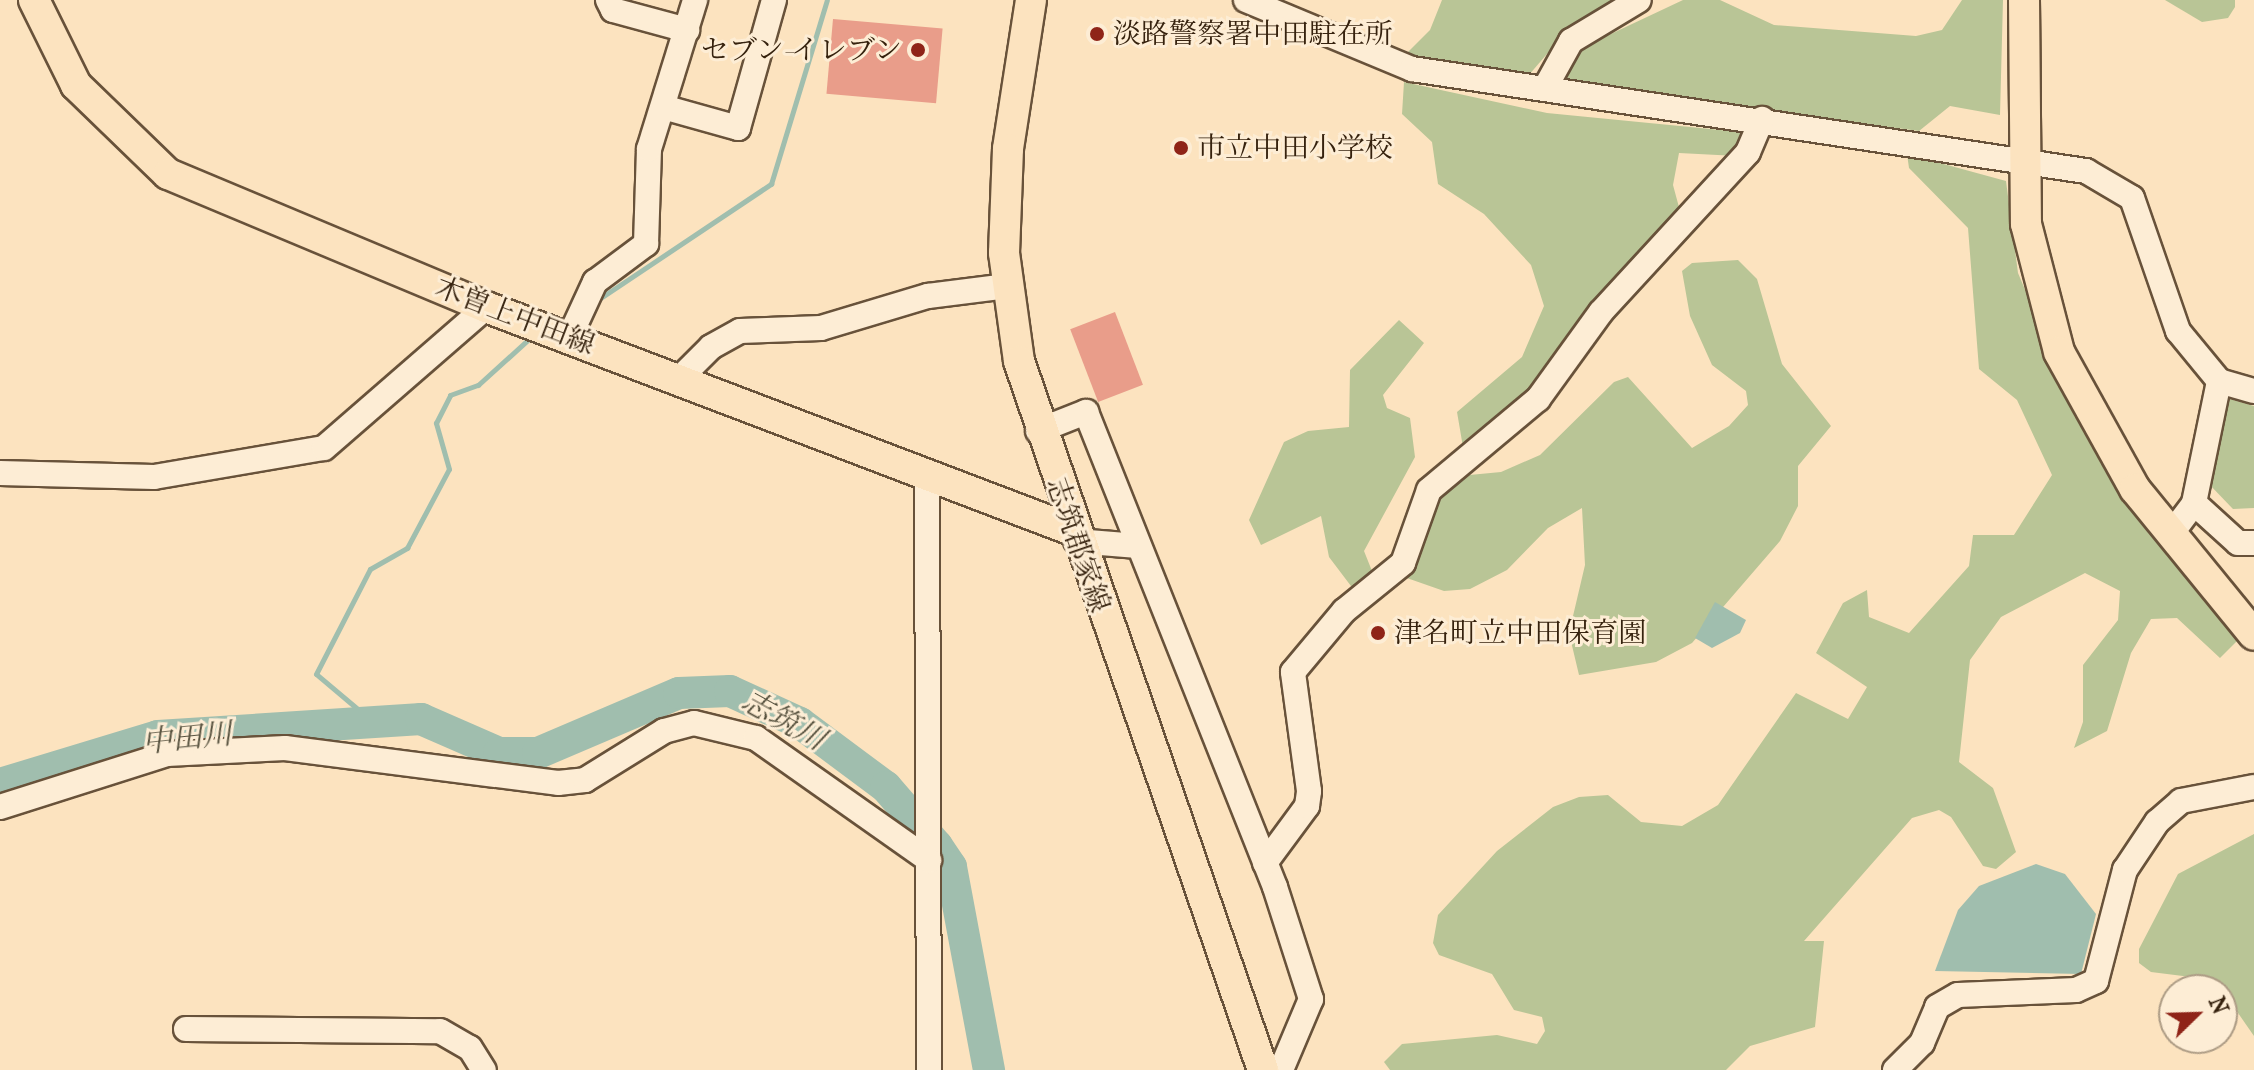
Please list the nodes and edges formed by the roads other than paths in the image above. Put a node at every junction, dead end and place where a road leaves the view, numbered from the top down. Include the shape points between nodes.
1 (34, 0) edge
2 (608, 0) edge
3 (695, 0) edge
4 (774, 0) edge
5 (1031, 0) edge
6 (1246, 0) edge
7 (1639, 0) edge
8 (2024, 0) edge
9 (687, 30) junction
10 (1545, 88) junction
11 (663, 107) junction
12 (1762, 119) junction
13 (2022, 163) junction
14 (1007, 286) junction
15 (486, 307) junction
16 (570, 336) junction
17 (679, 379) junction
18 (2219, 381) junction
19 (2254, 391) edge
20 (1038, 431) junction
21 (0, 473) edge
22 (927, 478) junction
23 (2194, 503) junction
24 (2171, 534) junction
25 (1074, 536) junction
26 (2254, 543) edge
27 (1138, 546) junction
28 (2254, 635) edge
29 (2254, 787) edge
30 (0, 807) edge
31 (928, 858) junction
32 (1265, 863) junction
33 (186, 1029) dead end
34 (484, 1070) edge
35 (929, 1070) edge
36 (1263, 1070) edge
37 (1281, 1070) edge
38 (1895, 1070) edge

1 - 15 main road, 木曽上中田線 via 76,85 168,174
2 - 9 street via 613,10
3 - 9 street
4 - 11 street via 738,128
5 - 14 main road, 志筑郡家線 via 1008,149
6 - 10 street via 1412,69
7 - 10 street via 1571,41
8 - 13 main road
9 - 11 street
10 - 12 street
11 - 16 street via 649,149 646,244 595,282
12 - 13 street
12 - 32 street via 1748,152 1601,312 1538,399 1429,490 1403,563 1344,611 1293,672 1307,806
13 - 18 street via 2086,171 2132,198 2178,331
13 - 24 main road via 2034,262 2059,352 2135,489
14 - 17 street via 928,296 821,328 740,331 711,347
14 - 20 main road, 志筑郡家線
15 - 16 main road, 木曽上中田線
15 - 21 street via 324,448 154,477
16 - 17 main road, 木曽上中田線
17 - 22 main road, 木曽上中田線
18 - 19 street
18 - 23 street
20 - 25 main road, 志筑郡家線
20 - 27 street via 1086,412
22 - 25 main road, 木曽上中田線
22 - 31 street
23 - 24 street
23 - 26 street via 2238,543
24 - 28 main road
25 - 27 street
25 - 36 main road, 志筑郡家線
27 - 32 street
29 - 38 street via 2181,801 2157,822 2125,870 2096,981 2076,990 1958,995 1937,1007 1922,1043
30 - 31 street via 167,754 285,748 558,783 585,780 664,731 694,723 756,738
31 - 35 street
32 - 37 street via 1311,999
33 - 34 street via 440,1031 470,1048

